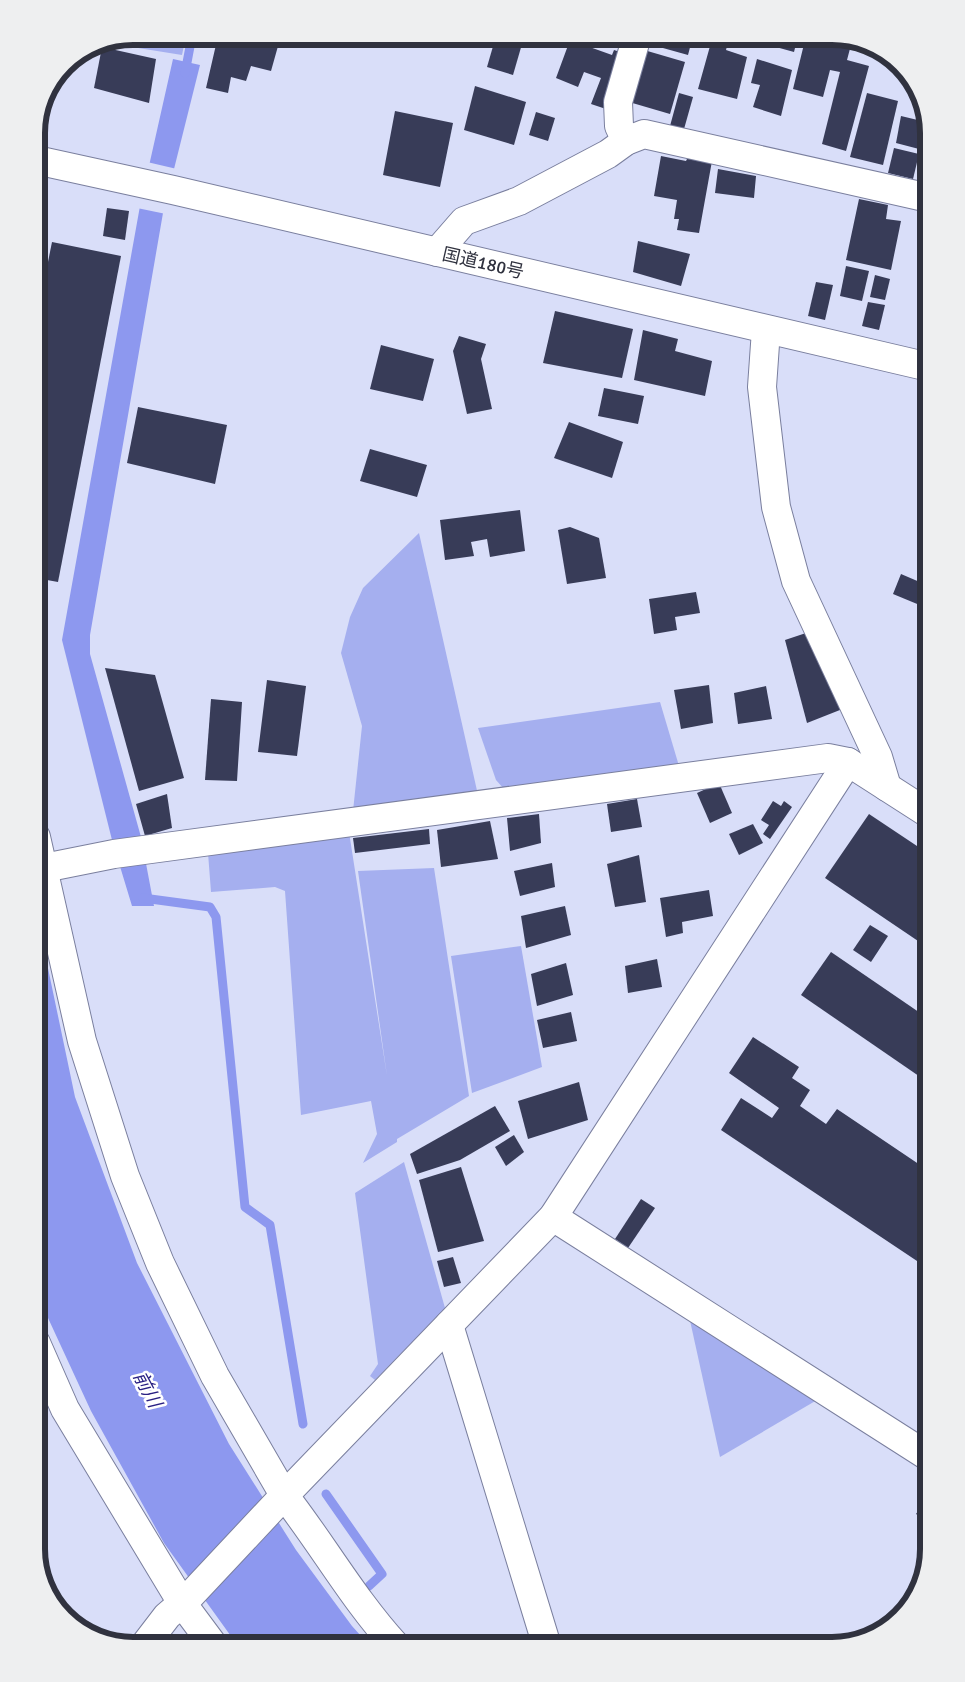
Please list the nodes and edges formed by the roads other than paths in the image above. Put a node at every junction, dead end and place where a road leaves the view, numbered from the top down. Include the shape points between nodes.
1 (634, 45) edge
2 (626, 140) junction
3 (45, 162) edge
4 (920, 196) edge
5 (437, 252) junction
6 (766, 330) junction
7 (920, 365) edge
8 (848, 762) junction
9 (887, 787) junction
10 (920, 808) edge
11 (45, 869) edge
12 (45, 890) edge
13 (553, 1217) junction
14 (449, 1325) junction
15 (45, 1363) edge
16 (920, 1451) edge
17 (281, 1498) junction
18 (186, 1600) junction
19 (151, 1637) edge
20 (209, 1637) edge
21 (389, 1637) edge
22 (544, 1637) edge

1 - 2 main road via 618,102 619,126
2 - 4 main road via 644,134
2 - 5 main road via 608,154 518,201 464,221
3 - 5 main road, 国道180号
5 - 6 main road, 国道180号
6 - 7 main road, 国道180号
6 - 9 main road via 762,387 776,507 796,581 878,757
8 - 9 main road
8 - 11 main road via 828,758 152,848
8 - 13 main road
9 - 10 main road
12 - 17 main road via 82,1041 125,1176 160,1263 215,1376
13 - 14 main road
13 - 16 main road
14 - 17 main road
14 - 22 main road
15 - 18 main road via 65,1409
17 - 18 main road
17 - 21 main road via 298,1513 349,1589
18 - 19 main road via 167,1616
18 - 20 main road

